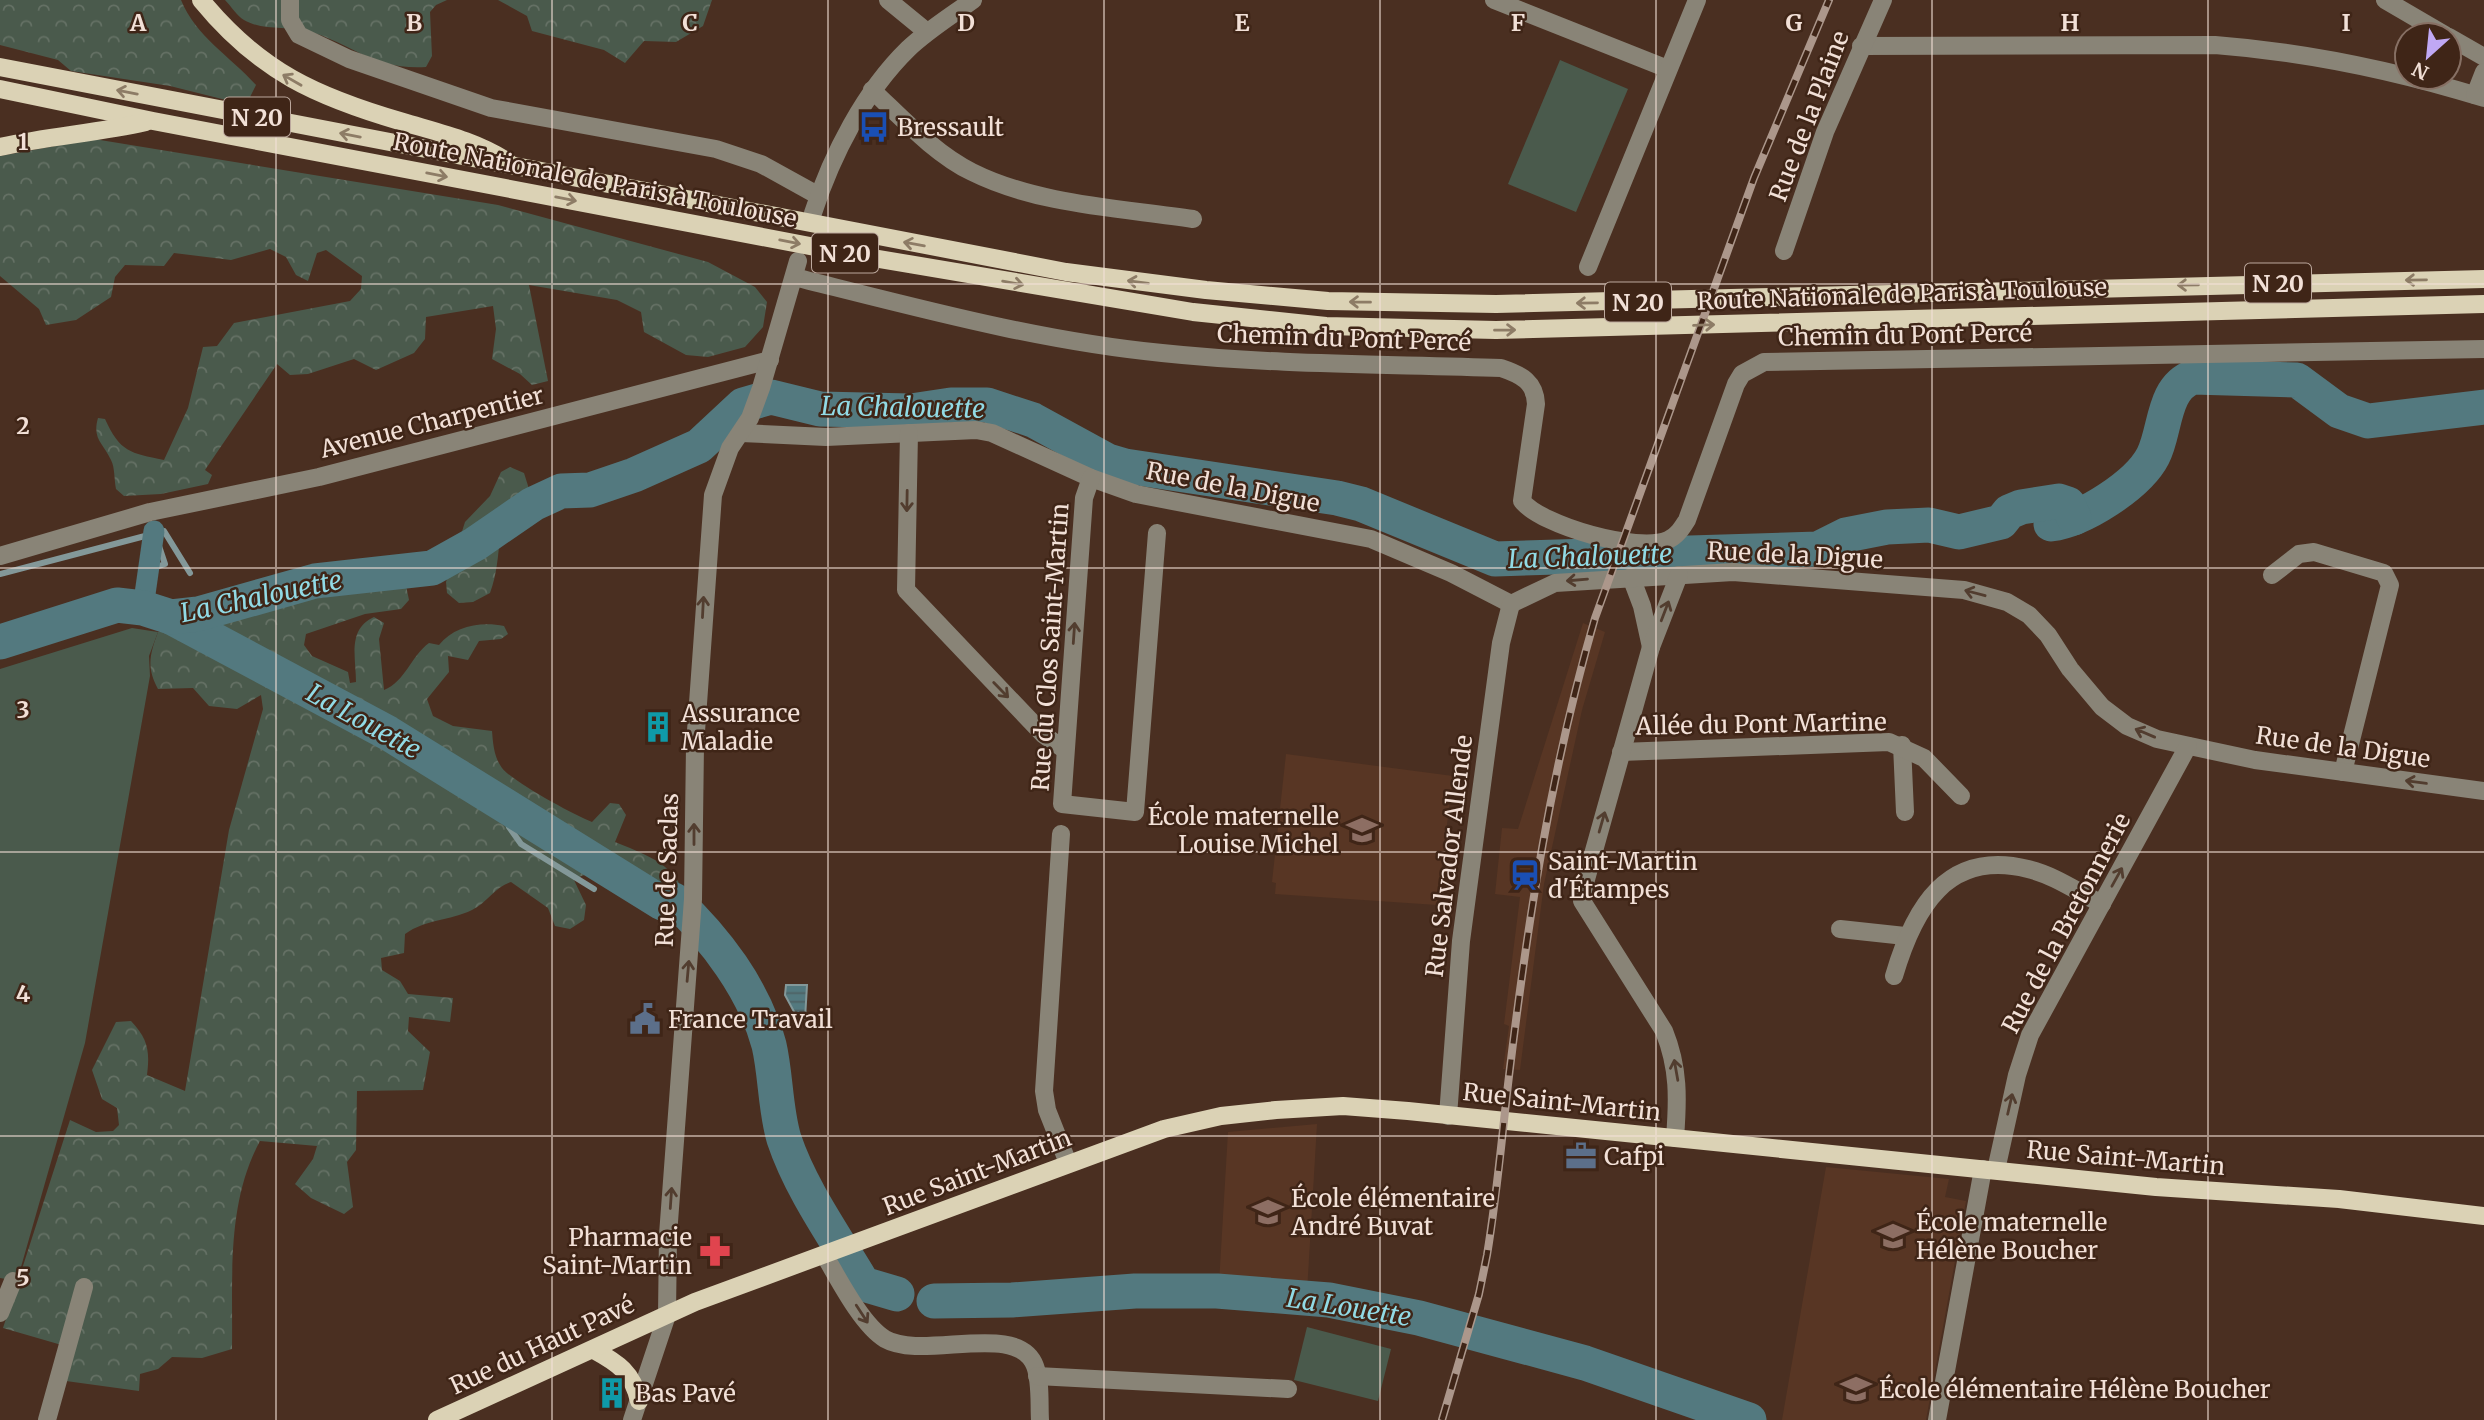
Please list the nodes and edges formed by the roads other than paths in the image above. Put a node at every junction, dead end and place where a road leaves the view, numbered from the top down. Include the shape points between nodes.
1 (201, 0) edge
2 (290, 0) edge
3 (888, 0) edge
4 (973, 0) edge
5 (1494, 0) edge
6 (1697, 0) edge
7 (1883, 0) edge
8 (2397, 3) edge
9 (2424, 21) edge
10 (928, 32) junction
11 (2463, 45) edge
12 (1861, 46) junction
13 (2484, 57) edge
14 (0, 67) edge
15 (1668, 69) junction
16 (2484, 72) edge
17 (0, 89) edge
18 (872, 90) junction
19 (2480, 96) edge
20 (153, 121) junction
21 (0, 147) edge
22 (514, 166) junction
23 (1193, 219) dead end
24 (1784, 251) dead end
25 (1588, 267) dead end
26 (796, 269) joint
27 (2484, 279) edge
28 (2484, 304) edge
29 (2484, 349) edge
30 (770, 360) junction
31 (745, 425) junction
32 (909, 433) junction
33 (1091, 478) junction
34 (1157, 533) dead end
35 (0, 556) edge
36 (1679, 575) junction
37 (2272, 575) dead end
38 (1631, 577) junction
39 (1511, 604) junction
40 (1651, 647) junction
41 (1902, 746) junction
42 (2188, 746) junction
43 (1065, 750) junction
44 (1621, 752) junction
45 (2343, 772) junction
46 (2484, 791) edge
47 (1961, 796) dead end
48 (1905, 812) dead end
49 (1061, 834) dead end
50 (2102, 904) junction
51 (1840, 929) dead end
52 (1905, 936) junction
53 (1894, 976) dead end
54 (1448, 1116) junction
55 (1675, 1138) junction
56 (1068, 1163) junction
57 (1990, 1170) junction
58 (2484, 1216) edge
59 (827, 1256) junction
60 (13, 1281) dead end
61 (84, 1287) dead end
62 (0, 1313) edge
63 (667, 1315) junction
64 (594, 1350) junction
65 (1037, 1376) junction
66 (1288, 1389) dead end
67 (636, 1415) edge
68 (47, 1420) edge
69 (438, 1420) edge
70 (1040, 1420) edge
71 (1937, 1420) edge

22 -> 1 main road via 484,146 341,104 298,84 224,28
2 - 18 street via 290,20 299,35 349,59 491,108 716,149 761,164 816,204
3 - 10 street
4 - 10 street
5 - 15 street
6 - 15 street
7 - 12 street, Rue de la Plaine
8 - 9 street
10 - 18 street
11 - 13 street
12 - 19 street via 2229,46 2352,64
12 - 24 street, Rue de la Plaine
22 -> 14 main road, Route Nationale de Paris à Toulouse / N 20
15 - 25 street
16 - 19 street
17 - 20 main road, Route Nationale de Paris à Toulouse / N 20
18 - 23 street via 969,171 1002,185 1055,198
20 - 21 main road
20 -> 28 main road, Route Nationale de Paris à Toulouse / N 20 via 1077,295 1326,326 1496,330
27 -> 22 main road, Route Nationale de Paris à Toulouse / N 20 via 1688,301 1328,301 1066,272
26 - 29 street, Chemin du Pont Percé via 916,308 1161,353 1509,370 1527,380 1535,391 1522,501 1529,510 1588,533 1651,544 1678,533 1687,520 1736,384 1764,362
26 - 30 street, Rue de Saclas
30 - 31 street, Rue de Saclas
30 - 35 street, Avenue Charpentier via 319,477 150,512
31 - 32 street, Rue de la Digue via 826,437
63 -> 31 street, Rue de Saclas via 668,1235 693,902 695,745 707,547 713,495 730,448
32 - 33 street, Rue de la Digue via 992,433
32 -> 43 street via 906,590 1044,735
33 - 39 street, Rue de la Digue via 1136,495 1371,539
43 -> 33 street, Rue du Clos Saint-Martin via 1084,498
34 - 43 street, Rue du Clos Saint-Martin via 1135,812 1062,804
36 - 38 street, Rue de la Digue
40 -> 36 street
42 -> 36 street, Rue de la Digue via 2127,726 2102,707 2048,635 2029,615 2007,602 1964,590 1733,572
37 - 45 street via 2299,554 2314,552 2384,573 2390,584
38 -> 39 street, Rue de la Digue via 1555,583
38 - 40 street
39 - 54 street, Rue Salvador Allende via 1501,643 1461,941
40 - 44 street
41 - 44 street, Allée du Pont Martine via 1889,742
41 - 47 street, Allée du Pont Martine via 1924,758
41 - 48 street, Allée du Pont Martine
42 - 45 street, Rue de la Digue
50 -> 42 street, Rue de la Bretonnerie
55 -> 44 street via 1679,1098 1672,1051 1583,901
46 -> 45 street, Rue de la Digue
49 - 56 street via 1044,1091
50 - 52 street via 2031,869 1978,866 1951,877 1934,893
57 -> 50 street, Rue de la Bretonnerie via 2030,1035
51 - 52 street
52 - 53 street
54 - 55 main road, Rue Saint-Martin
54 - 56 main road, Rue Saint-Martin via 1343,1106 1248,1112 1164,1129
55 - 57 main road, Rue Saint-Martin
56 - 59 main road, Rue Saint-Martin
57 - 58 main road, Rue Saint-Martin
57 - 71 street, Rue de la Bretonnerie
59 - 63 main road, Rue Saint-Martin
59 -> 65 street via 869,1325 887,1340 913,1346 1010,1344 1027,1353
60 - 62 street
61 - 68 street
63 - 64 main road, Rue du Haut Pavé
63 - 67 street, Rue de Saclas
64 - 67 main road via 623,1367 635,1385
64 - 69 main road, Rue du Haut Pavé
65 - 66 street
65 - 70 street

